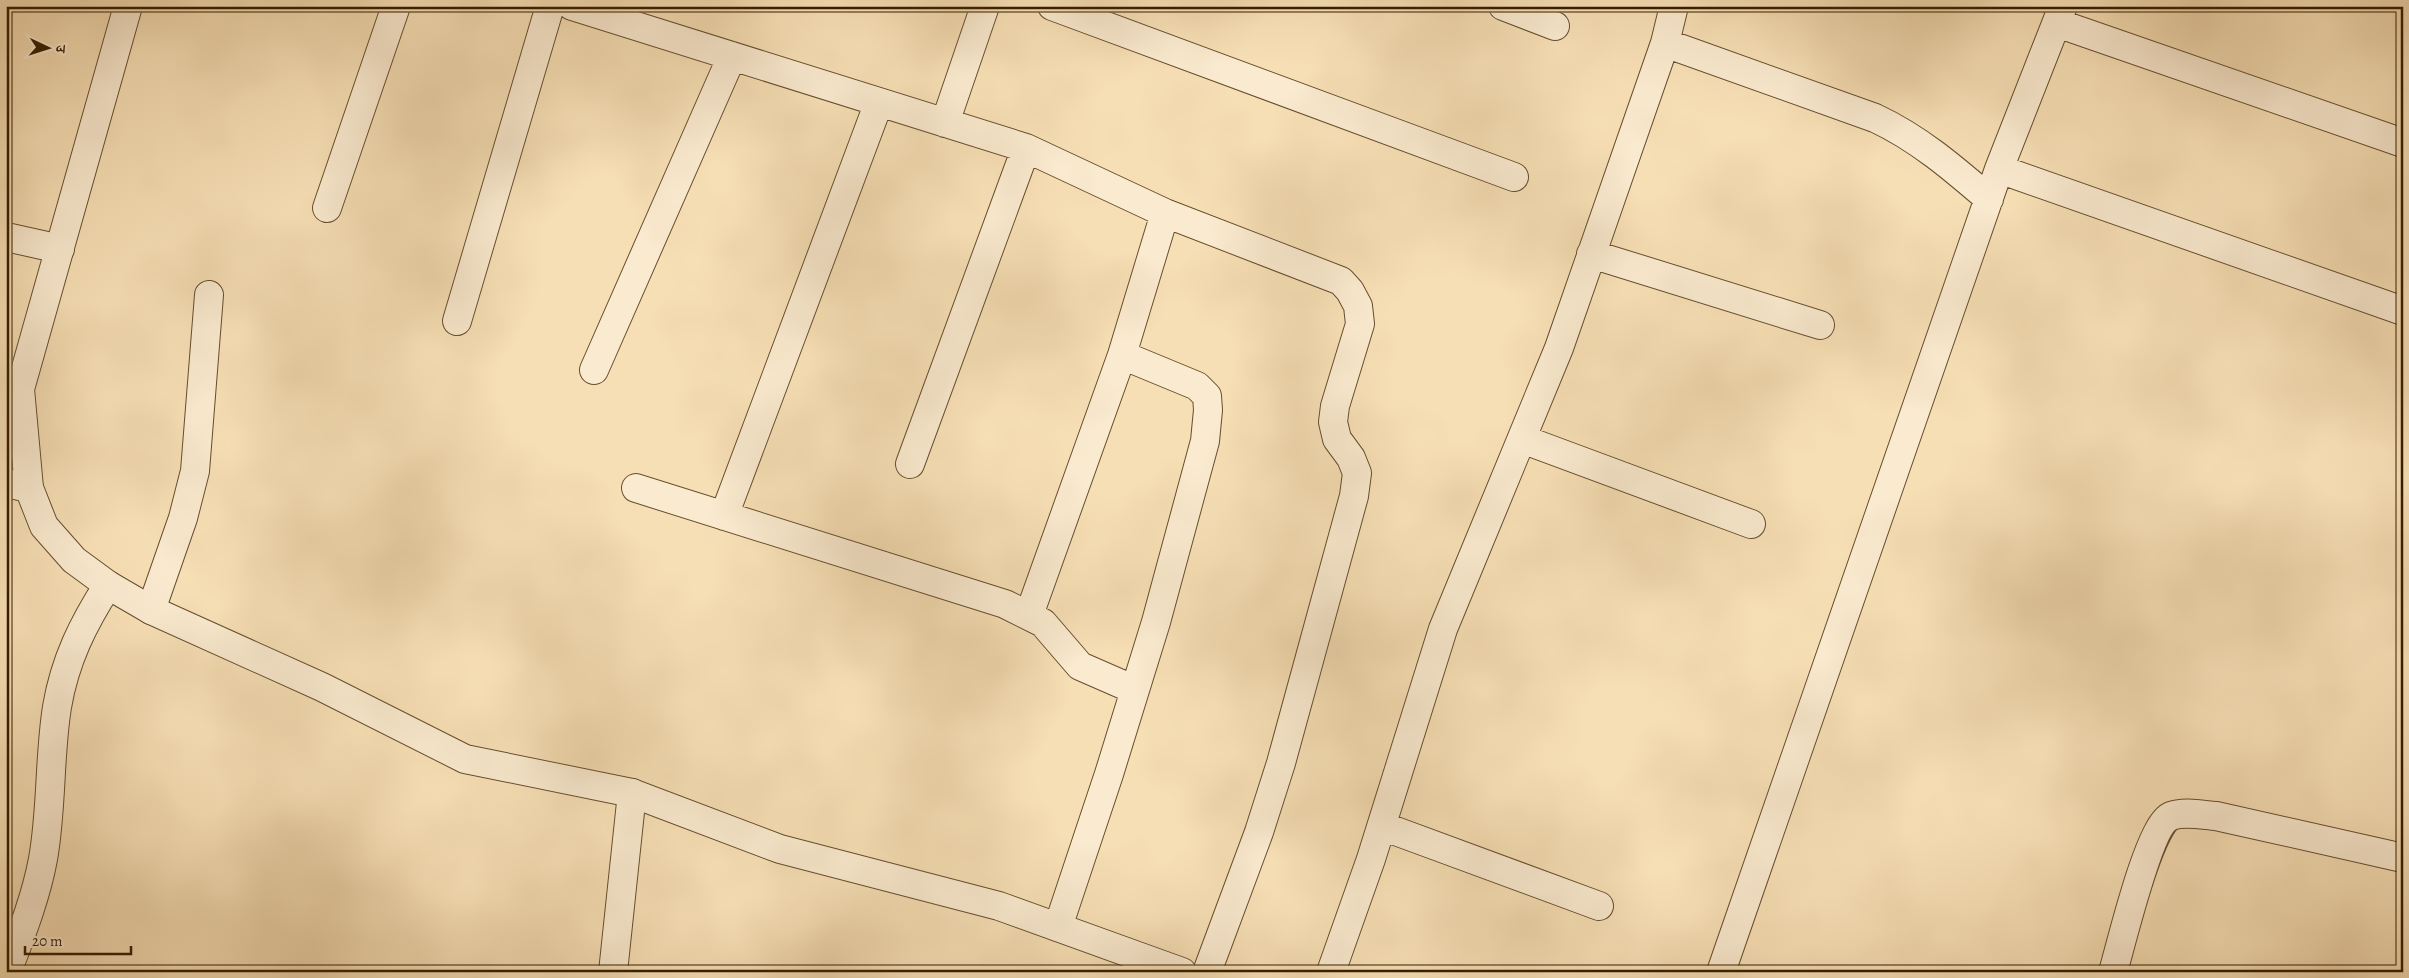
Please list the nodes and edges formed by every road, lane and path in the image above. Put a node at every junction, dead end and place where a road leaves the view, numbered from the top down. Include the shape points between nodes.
1 (128, 6) edge
2 (396, 6) edge
3 (550, 6) edge
4 (572, 6) edge
5 (985, 6) edge
6 (1052, 6) edge
7 (1503, 6) edge
8 (1674, 6) edge
9 (2060, 15) edge
10 (1556, 26) dead end
11 (1665, 43) junction
12 (732, 56) junction
13 (880, 102) junction
14 (945, 122) junction
15 (2403, 143) edge
16 (1026, 148) junction
17 (1999, 169) junction
18 (1514, 177) dead end
19 (1989, 199) junction
20 (327, 208) dead end
21 (1165, 214) junction
22 (6, 237) edge
23 (60, 249) junction
24 (1591, 254) junction
25 (210, 295) dead end
26 (2403, 311) edge
27 (457, 321) dead end
28 (1820, 325) dead end
29 (1122, 355) junction
30 (594, 370) dead end
31 (1522, 439) junction
32 (910, 464) dead end
33 (17, 486) edge
34 (636, 488) dead end
35 (724, 516) junction
36 (1750, 524) dead end
37 (108, 584) junction
38 (152, 610) junction
39 (1029, 615) junction
40 (1135, 690) junction
41 (632, 793) junction
42 (1382, 826) junction
43 (2403, 858) edge
44 (1599, 906) dead end
45 (1058, 927) junction
46 (7, 972) edge
47 (613, 972) edge
48 (1182, 972) edge
49 (1207, 972) edge
50 (1332, 972) edge
51 (1721, 972) edge
52 (2113, 972) edge

1 - 23 street
2 - 20 street
3 - 27 street
4 - 12 street
5 - 14 street
6 - 18 street
7 - 10 street
8 - 11 street
9 - 15 street
9 - 17 street
11 - 19 street via 1891,125 1946,162
11 - 24 street
12 - 13 street
12 - 30 street
13 - 14 street
13 - 35 street
14 - 16 street
16 - 21 street
16 - 32 street
17 - 19 street
17 - 26 street
19 - 51 street
21 - 29 street
21 - 49 street via 1341,281 1358,306 1360,324 1333,422 1338,439 1357,473 1354,496 1281,763
22 - 23 street
23 - 33 street via 20,389
24 - 28 street
24 - 31 street via 1559,348
25 - 38 street via 195,471
29 - 39 street
29 - 40 street via 1197,386 1207,396 1208,410 1205,441
31 - 36 street
31 - 42 street via 1443,629
33 - 37 street via 44,526 74,560
34 - 35 street
35 - 39 street via 1005,604
37 - 38 street
37 - 46 street via 80,630 68,665 58,707 43,860
38 - 41 street via 322,687 465,759
39 - 40 street via 1043,624 1080,666
40 - 45 street
41 - 45 street via 780,849 1000,906
41 - 47 street
42 - 44 street
42 - 50 street
43 - 52 street via 2216,816 2170,816 2160,825 2149,848
45 - 48 street

